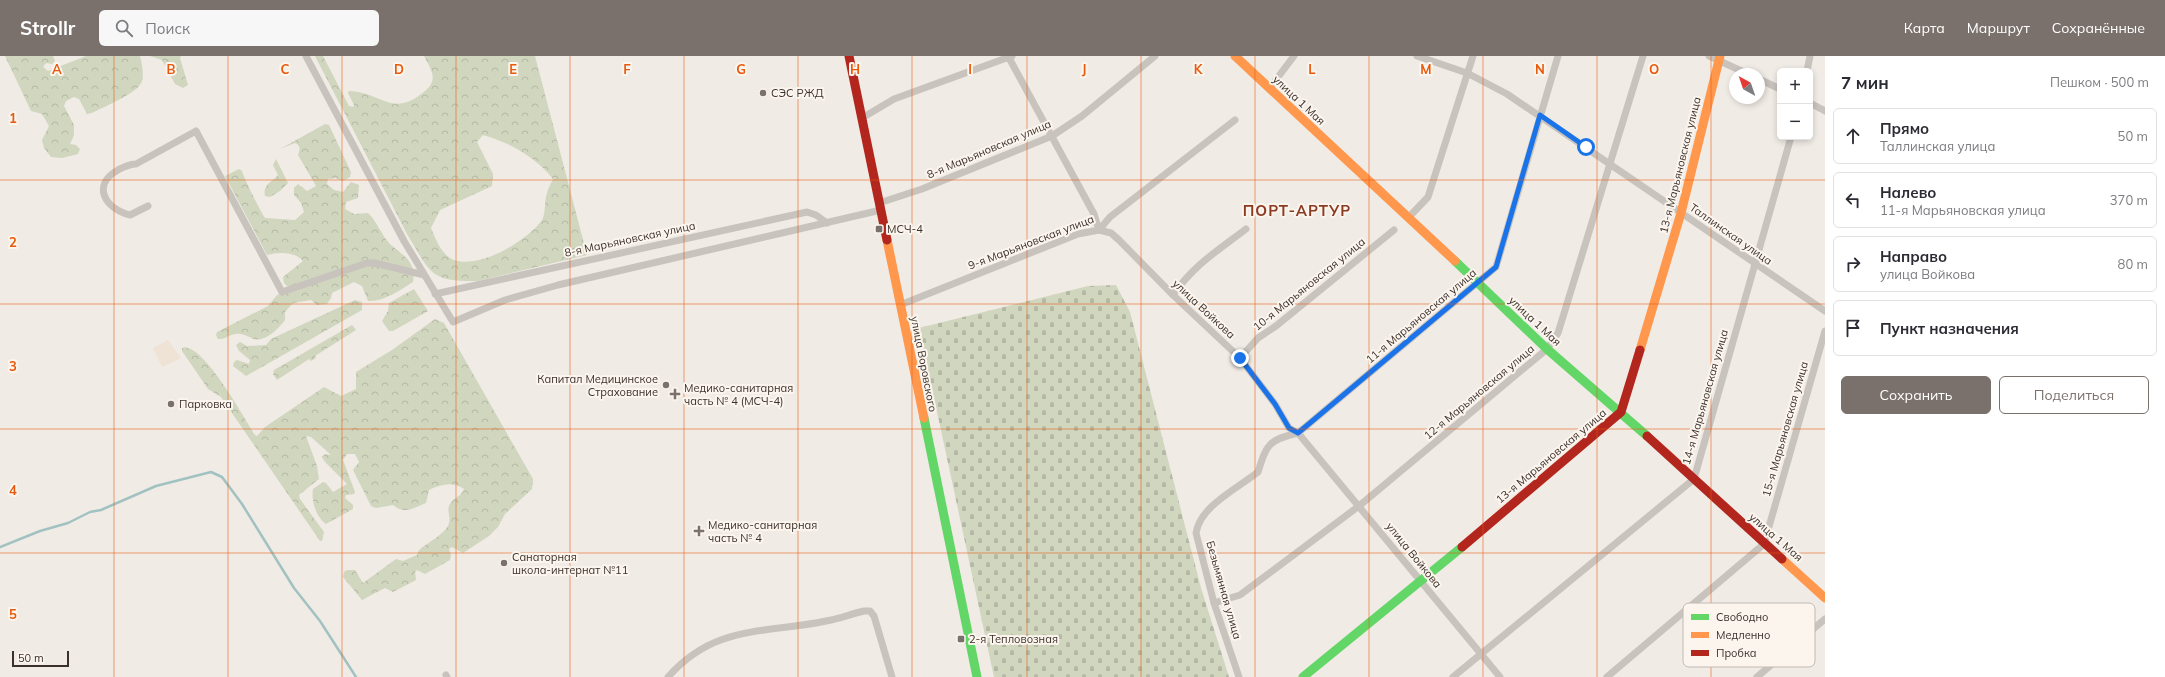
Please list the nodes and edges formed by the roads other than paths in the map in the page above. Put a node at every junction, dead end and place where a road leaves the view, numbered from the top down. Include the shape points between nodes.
1 (306, 56) edge
2 (849, 56) edge
3 (1155, 56) edge
4 (1235, 56) edge
5 (1294, 56) edge
6 (1417, 56) edge
7 (1473, 56) edge
8 (1558, 56) edge
9 (1643, 56) edge
10 (1709, 56) edge
11 (1810, 56) edge
12 (1010, 57) edge
13 (1719, 58) edge
14 (1737, 68) edge
15 (1808, 68) edge
16 (1467, 73) junction
17 (1765, 82) edge
18 (1777, 88) edge
19 (1269, 89) junction
20 (1812, 104) edge
21 (1825, 111) edge
22 (1540, 115) junction
23 (862, 118) junction
24 (1235, 120) dead end
25 (1052, 136) junction
26 (1790, 140) edge
27 (1609, 164) junction
28 (148, 206) dead end
29 (880, 207) junction
30 (1681, 213) junction
31 (1409, 217) junction
32 (827, 223) junction
33 (1246, 229) dead end
34 (1099, 230) junction
35 (1394, 230) dead end
36 (1754, 264) junction
37 (424, 275) junction
38 (1478, 283) junction
39 (436, 294) junction
40 (1173, 295) junction
41 (900, 305) junction
42 (1825, 311) edge
43 (1825, 330) edge
44 (1547, 349) junction
45 (1240, 358) junction
46 (1621, 412) junction
47 (1285, 423) junction
48 (1298, 433) junction
49 (1280, 437) junction
50 (1694, 479) junction
51 (1359, 506) junction
52 (1206, 511) joint
53 (1764, 544) junction
54 (1421, 582) junction
55 (1825, 598) edge
56 (1214, 603) junction
57 (1694, 603) edge
58 (1683, 613) edge
59 (1825, 619) edge
60 (1815, 627) edge
61 (1482, 655) junction
62 (1768, 667) edge
63 (668, 677) edge
64 (892, 677) edge
65 (977, 677) edge
66 (1239, 677) edge
67 (1304, 677) edge
68 (1453, 677) edge
69 (1500, 677) edge
70 (1607, 677) edge
71 (1756, 677) edge

1 - 37 street
2 - 23 street, улица Воровского
3 - 25 street, 8-я Марьяновская улица via 1082,116
4 - 19 street, улица 1 Мая
5 - 19 street
6 - 16 street, Таллинская улица
7 - 16 street
8 - 22 street, 11-я Марьяновская улица
9 - 27 street, 12-я Марьяновская улица
10 - 13 street
11 - 15 street
12 - 23 street via 894,99
12 - 25 street
13 - 14 street
13 - 30 street, 13-я Марьяновская улица
16 - 22 street, Таллинская улица
16 - 31 street via 1428,197
17 - 18 street
19 - 31 street, улица 1 Мая
20 - 21 street
22 - 27 street, Таллинская улица
22 - 38 street, 11-я Марьяновская улица via 1496,267
23 - 29 street, улица Воровского
24 - 34 street, 9-я Марьяновская улица via 1110,217
25 - 29 street, 8-я Марьяновская улица
25 - 34 street via 1094,214
26 - 36 street, 14-я Марьяновская улица
27 - 30 street, Таллинская улица
27 - 44 street, 12-я Марьяновская улица via 1558,333
28 - 37 street via 130,215 122,213 106,198 103,192 105,180 130,164 136,164 196,131 282,292 367,263
29 - 32 street, 8-я Марьяновская улица
29 - 41 street, улица Воровского
30 - 36 street, Таллинская улица
30 - 46 street, 13-я Марьяновская улица
31 - 38 street, улица 1 Мая
32 - 39 street, 8-я Марьяновская улица via 806,212
32 - 39 street, 8-я Марьяновская улица via 558,285 505,300 453,322
33 - 40 street via 1198,264
34 - 40 street, улица Войкова via 1119,240
34 - 41 street, 9-я Марьяновская улица via 1078,234
35 - 45 street, 10-я Марьяновская улица via 1258,338
36 - 42 street, Таллинская улица
36 - 50 street, 14-я Марьяновская улица
37 - 39 street
38 - 44 street, улица 1 Мая
38 - 48 street, 11-я Марьяновская улица
40 - 45 street, улица Войкова
41 - 65 street, улица Воровского
43 - 53 street, 15-я Марьяновская улица
44 - 46 street, улица 1 Мая
44 - 51 street, 12-я Марьяновская улица
45 - 47 street, улица Войкова via 1275,404
46 - 50 street, улица 1 Мая
46 - 54 street, 13-я Марьяновская улица
47 - 48 street, улица Войкова
47 - 49 street, 11-я Марьяновская улица
48 - 49 street, 11-я Марьяновская улица
48 - 51 street, улица Войкова
49 - 52 street, 11-я Марьяновская улица via 1266,448 1258,472
50 - 53 street, улица 1 Мая
50 - 61 street, 14-я Марьяновская улица
51 - 54 street, улица Войкова
51 - 56 street, 12-я Марьяновская улица via 1240,595
52 - 56 street, Безымянная улица via 1198,523 1196,533
53 - 55 street, улица 1 Мая via 1801,574
53 - 57 street
54 - 61 street, улица Войкова
54 - 67 street, 13-я Марьяновская улица
56 - 66 street, Безымянная улица
58 - 70 street
59 - 60 street
61 - 68 street, 14-я Марьяновская улица
61 - 69 street, улица Войкова
62 - 71 street
63 - 64 street via 691,658 727,636 826,621 870,611 874,616

